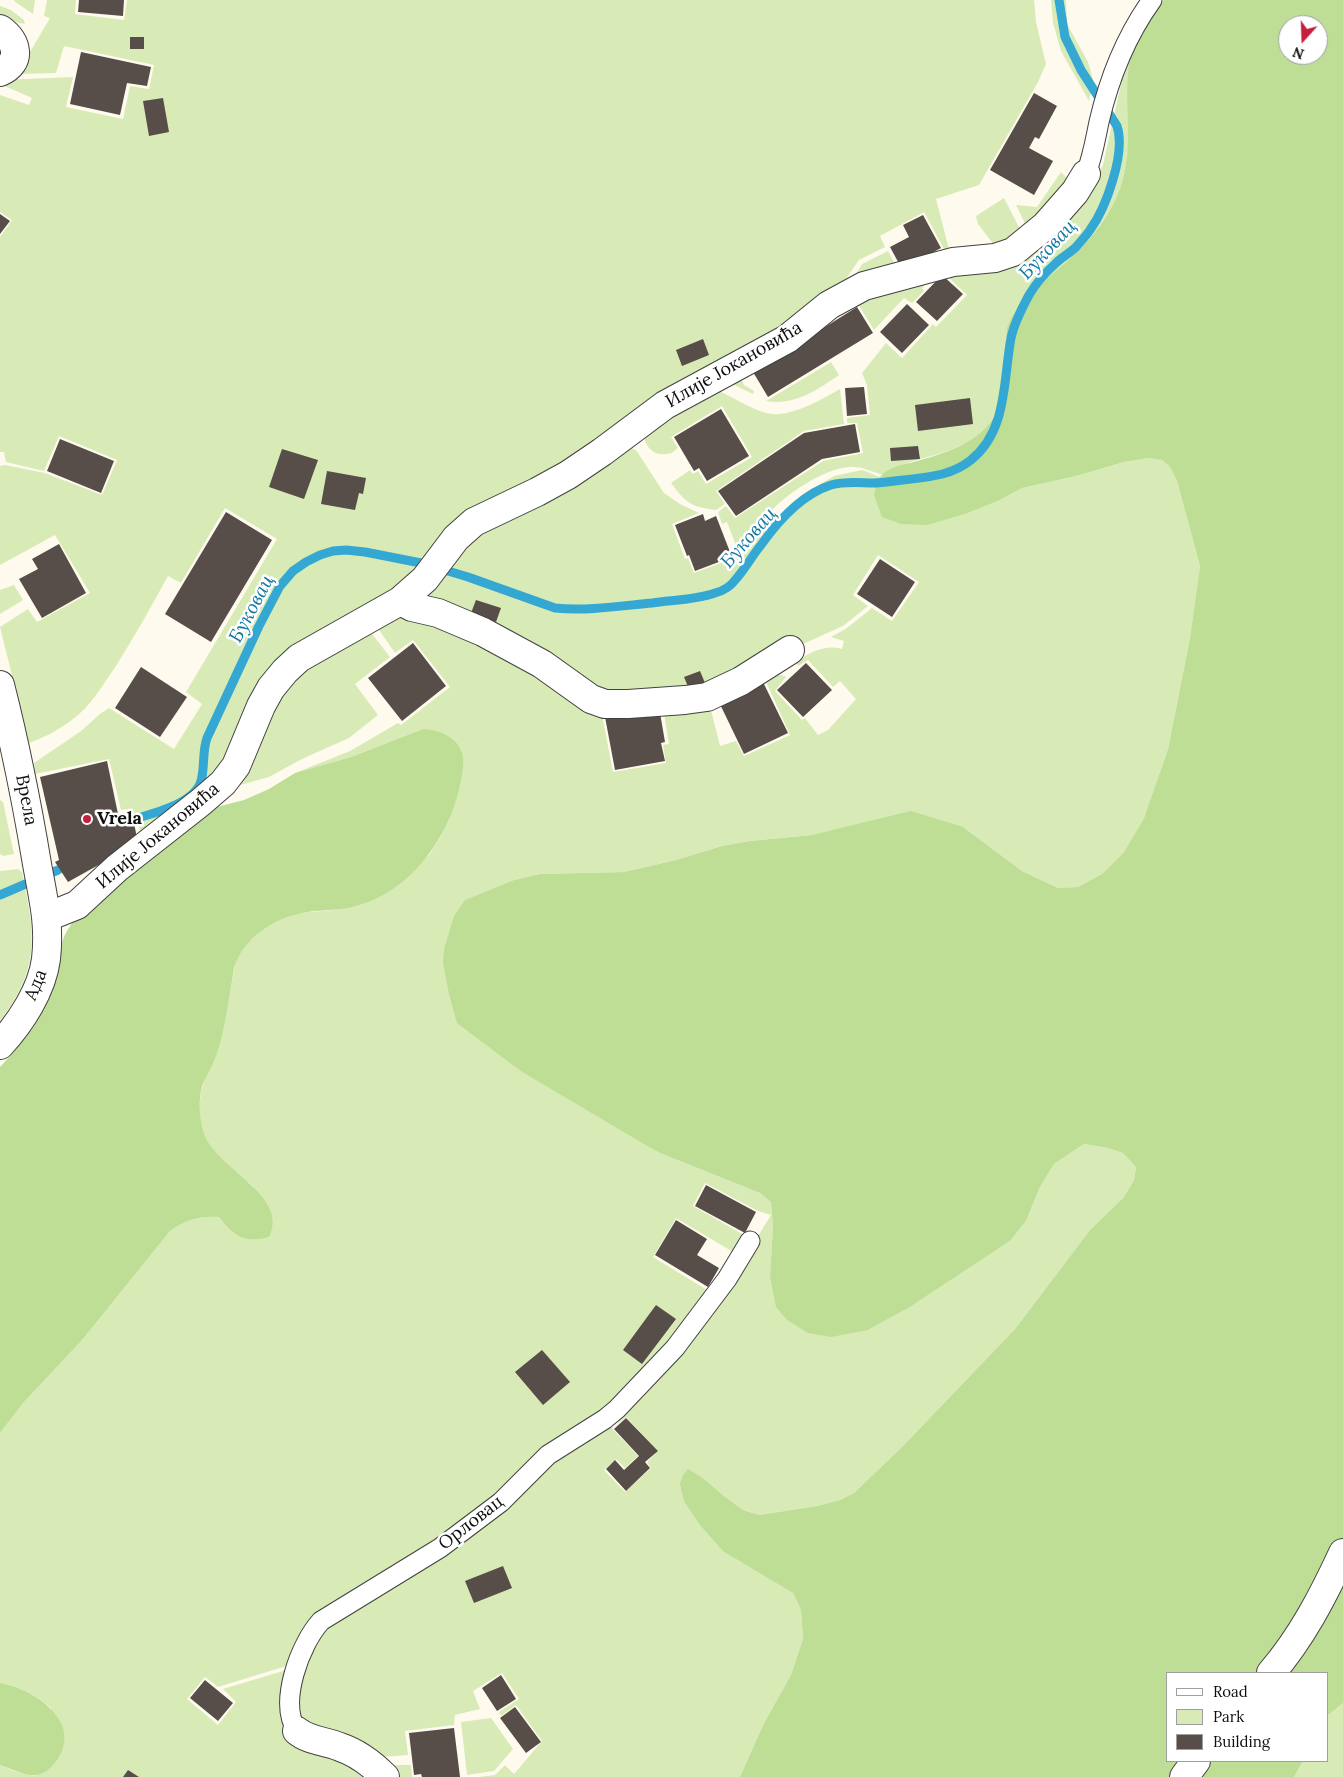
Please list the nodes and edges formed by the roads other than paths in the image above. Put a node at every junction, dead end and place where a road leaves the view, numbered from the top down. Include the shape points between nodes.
1 (1152, 0) edge
2 (0, 29) edge
3 (0, 72) edge
4 (1086, 174) joint
5 (400, 601) junction
6 (790, 650) dead end
7 (0, 685) edge
8 (46, 907) junction
9 (0, 1045) edge
10 (750, 1241) dead end
11 (1343, 1553) edge
12 (1272, 1672) edge
13 (297, 1731) joint
14 (1195, 1762) edge
15 (385, 1777) edge
16 (1184, 1777) edge

1 - 4 lane via 1116,66
2 - 3 street via 11,38 15,50 12,63
4 - 5 street, Илије Јокановића via 1046,225 1013,252 995,258 953,262 864,286 829,305 787,339 665,405 568,475 474,522 456,538 425,579
5 - 6 street via 483,632 534,659 591,699 605,704 707,697 741,682
5 - 8 street, Илије Јокановића via 299,658 271,688 236,766 222,783 78,904 67,910
7 - 8 street, Врела via 18,758
8 - 9 street, Ада via 46,959 40,980 34,996
10 - 13 lane, Орловац via 728,1279 675,1348 617,1409 548,1455 501,1502 440,1548 321,1621 303,1647 292,1687 290,1713
11 - 12 street via 1303,1632
13 - 15 street, Орловац via 304,1737 354,1753
14 - 16 street

